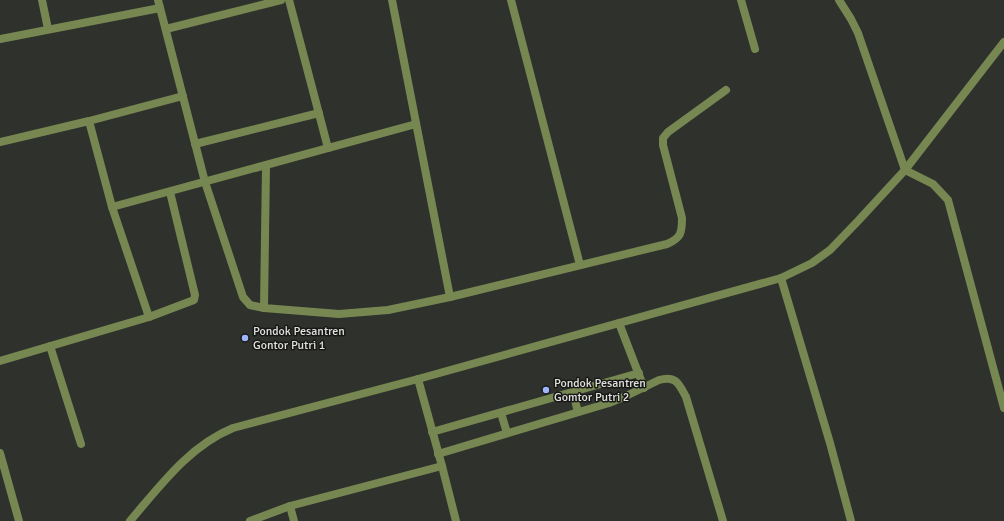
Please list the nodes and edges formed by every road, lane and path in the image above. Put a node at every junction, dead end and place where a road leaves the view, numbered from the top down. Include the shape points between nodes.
1 (42, 0) edge
2 (281, 0) edge
3 (289, 0) edge
4 (392, 0) edge
5 (511, 0) edge
6 (741, 0) edge
7 (839, 0) edge
8 (159, 4) edge
9 (48, 29) junction
10 (166, 29) junction
11 (0, 39) edge
12 (1004, 42) edge
13 (755, 49) dead end
14 (726, 90) dead end
15 (183, 96) junction
16 (319, 113) junction
17 (89, 121) junction
18 (416, 124) junction
19 (0, 142) edge
20 (195, 144) junction
21 (328, 148) junction
22 (266, 166) junction
23 (905, 170) junction
24 (205, 182) junction
25 (170, 192) junction
26 (112, 208) junction
27 (580, 265) junction
28 (781, 278) junction
29 (450, 297) junction
30 (264, 308) junction
31 (149, 317) junction
32 (619, 323) junction
33 (50, 346) junction
34 (0, 361) edge
35 (639, 373) junction
36 (418, 380) junction
37 (644, 388) junction
38 (573, 393) junction
39 (1004, 408) edge
40 (578, 412) junction
41 (501, 413) junction
42 (432, 432) junction
43 (507, 433) junction
44 (81, 444) dead end
45 (0, 453) edge
46 (438, 454) junction
47 (442, 466) junction
48 (290, 506) junction
49 (19, 521) edge
50 (130, 521) edge
51 (250, 521) edge
52 (294, 521) edge
53 (456, 521) edge
54 (723, 521) edge
55 (851, 521) edge

1 - 9 street
2 - 10 street
3 - 16 street
4 - 18 street
5 - 27 street
6 - 13 street
7 - 23 street via 858,33
8 - 9 street
8 - 10 street
9 - 11 street
10 - 15 street
12 - 23 street
14 - 27 street via 663,138 682,218 682,229 676,240
15 - 17 street
15 - 20 street
16 - 20 street
16 - 21 street
17 - 19 street
17 - 26 street
18 - 21 street
18 - 29 street
20 - 24 street
21 - 22 street
22 - 24 street
22 - 30 street
23 - 28 street via 830,250 812,263
23 - 39 street via 933,184 948,200
24 - 25 street
24 - 30 street via 243,297 250,305
25 - 26 street
25 - 31 street via 195,297 192,301
26 - 31 street
27 - 29 street
28 - 32 street
28 - 55 street
29 - 30 street via 388,310 339,314
31 - 33 street
32 - 35 street
32 - 36 street
33 - 34 street
33 - 44 street
35 - 37 street
35 - 38 street
36 - 42 street
36 - 50 street via 218,434 183,462
37 - 40 street via 609,403
37 - 54 street via 665,378 679,384 686,397
38 - 40 street
38 - 41 street
40 - 43 street
41 - 42 street
41 - 43 street
42 - 46 street
43 - 46 street
45 - 49 street
46 - 47 street
47 - 48 street
47 - 53 street
48 - 51 street
48 - 52 street

